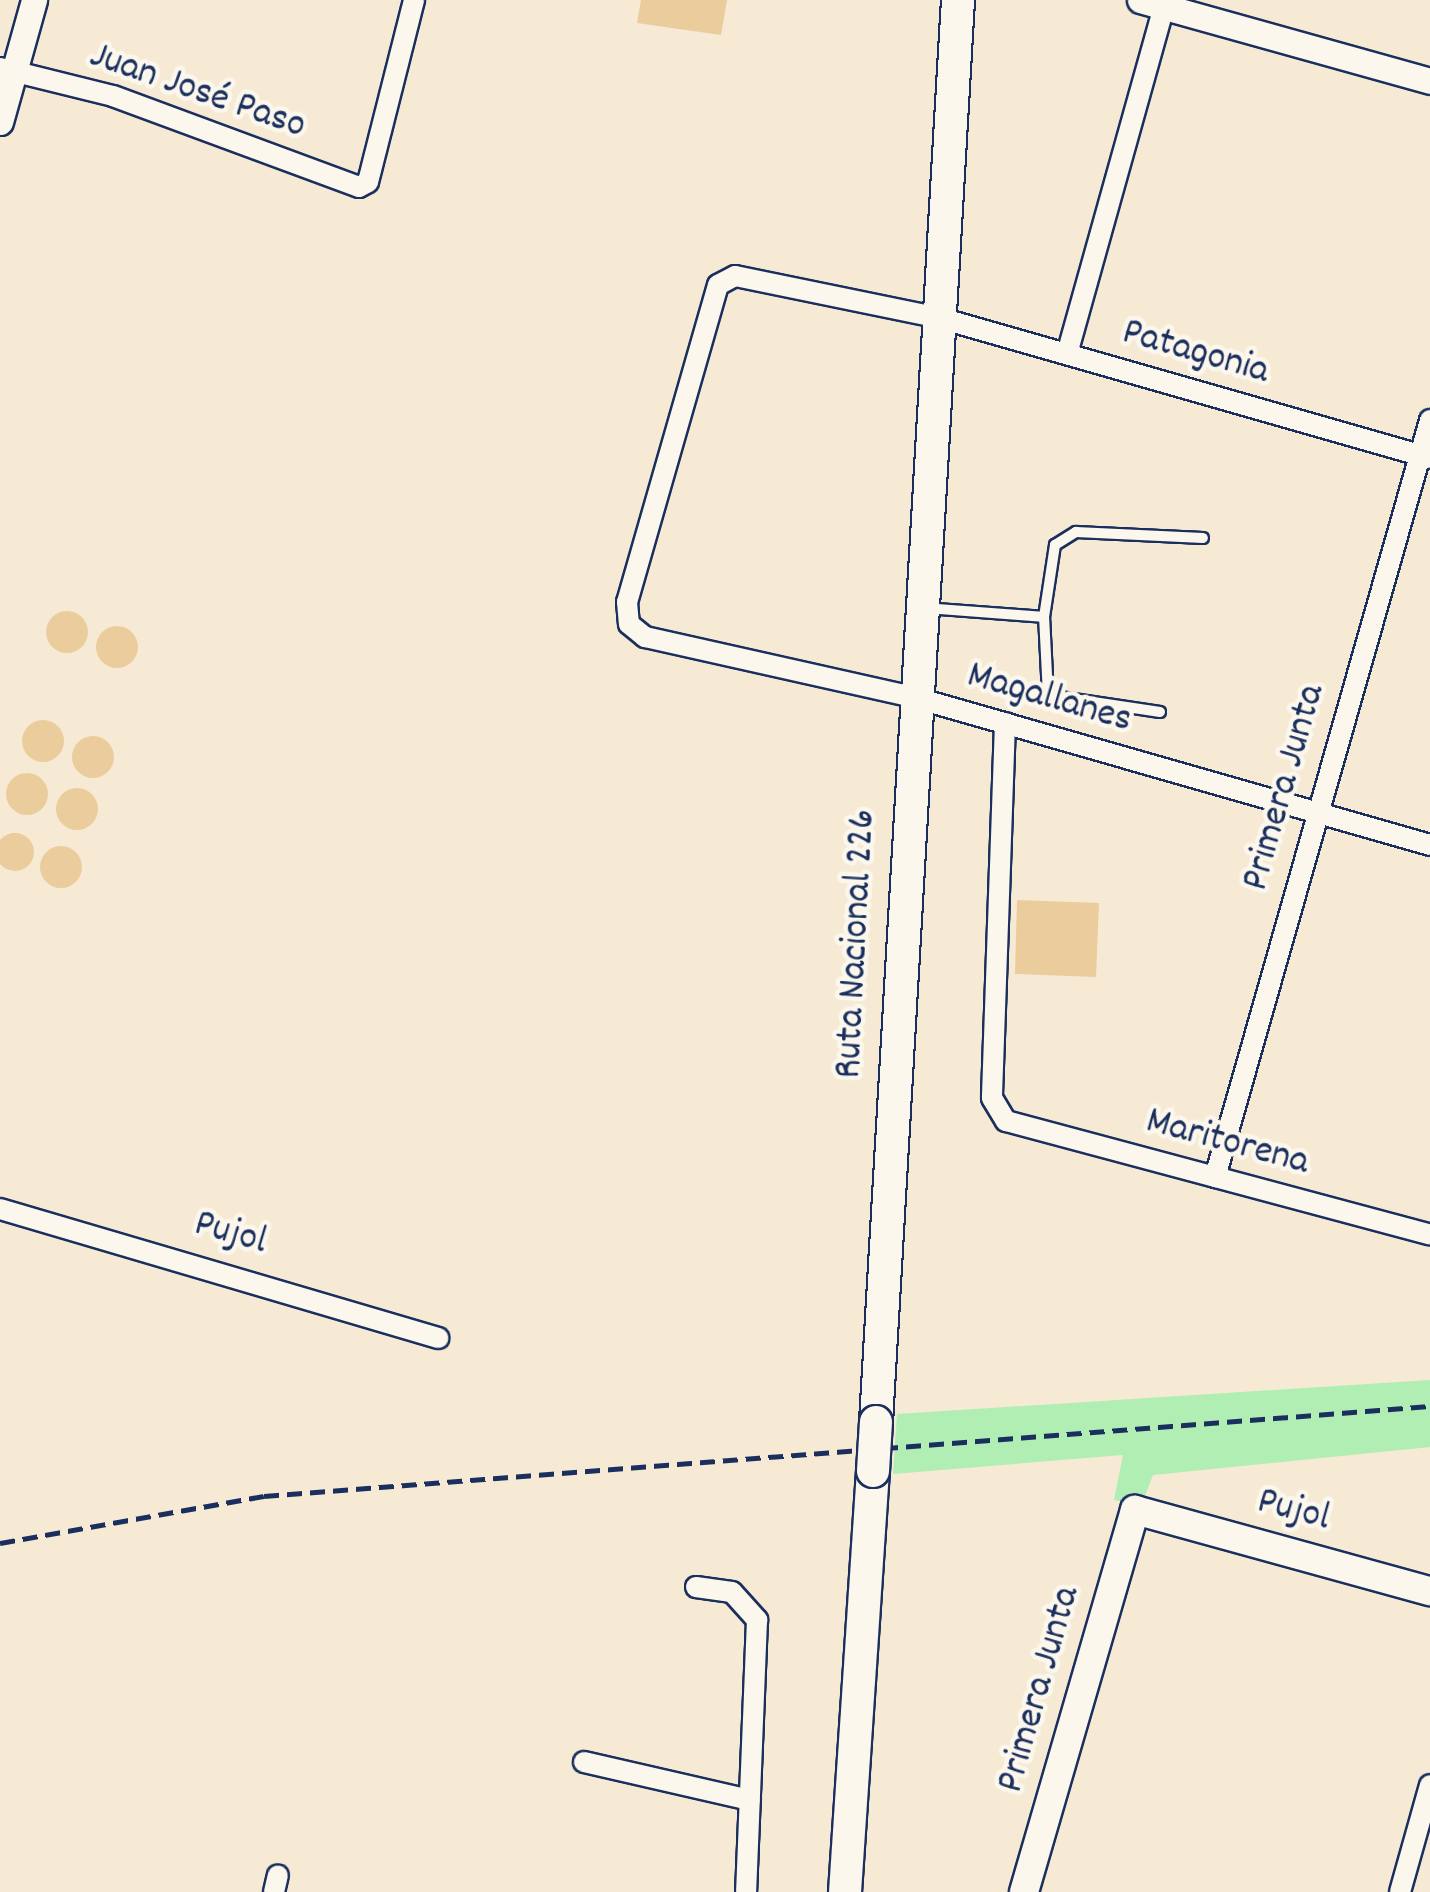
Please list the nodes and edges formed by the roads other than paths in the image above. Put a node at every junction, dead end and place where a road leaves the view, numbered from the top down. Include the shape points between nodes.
1 (34, 0) edge
2 (414, 0) edge
3 (958, 0) edge
4 (1157, 2) edge
5 (7, 70) edge
6 (1430, 81) edge
7 (0, 122) edge
8 (940, 318) junction
9 (1067, 354) junction
10 (1430, 420) edge
11 (1425, 457) edge
12 (1202, 538) dead end
13 (919, 608) junction
14 (1044, 617) junction
15 (913, 697) junction
16 (1160, 712) dead end
17 (1005, 724) junction
18 (1321, 814) junction
19 (1430, 846) edge
20 (1214, 1177) junction
21 (0, 1209) edge
22 (1430, 1235) edge
23 (438, 1338) dead end
24 (1135, 1510) joint
25 (696, 1588) dead end
26 (1430, 1591) edge
27 (584, 1762) dead end
28 (1430, 1784) edge
29 (750, 1800) junction
30 (1027, 1891) edge
31 (746, 1892) edge
32 (845, 1892) edge
33 (1400, 1892) edge

1 - 5 street
2 - 5 street, Juan José Paso via 368,182 359,187 113,96
3 - 8 highway, Ruta Nacional 226
4 - 6 street
4 - 9 street
5 - 7 street
8 - 9 street, Patagonia
8 - 13 highway, Ruta Nacional 226
8 - 15 street, Magallanes via 735,276 718,285 627,602 628,624 645,637
9 - 11 street, Patagonia
10 - 11 street, Primera Junta
11 - 18 street, Primera Junta
12 - 14 lane via 1063,536
13 - 14 lane
13 - 15 highway, Ruta Nacional 226
14 - 16 lane via 1048,695
15 - 17 street, Magallanes
15 - 32 highway, Ruta Nacional 226, bridge
17 - 18 street, Magallanes
17 - 20 street, Maritorena via 992,1098 1006,1121
18 - 19 street, Magallanes
18 - 20 street, Primera Junta
20 - 22 street, Maritorena
21 - 23 street, Pujol
24 - 26 main road, Pujol
24 - 30 main road, Primera Junta
25 - 29 street via 732,1592 757,1620
27 - 29 street
28 - 33 street
29 - 31 street

